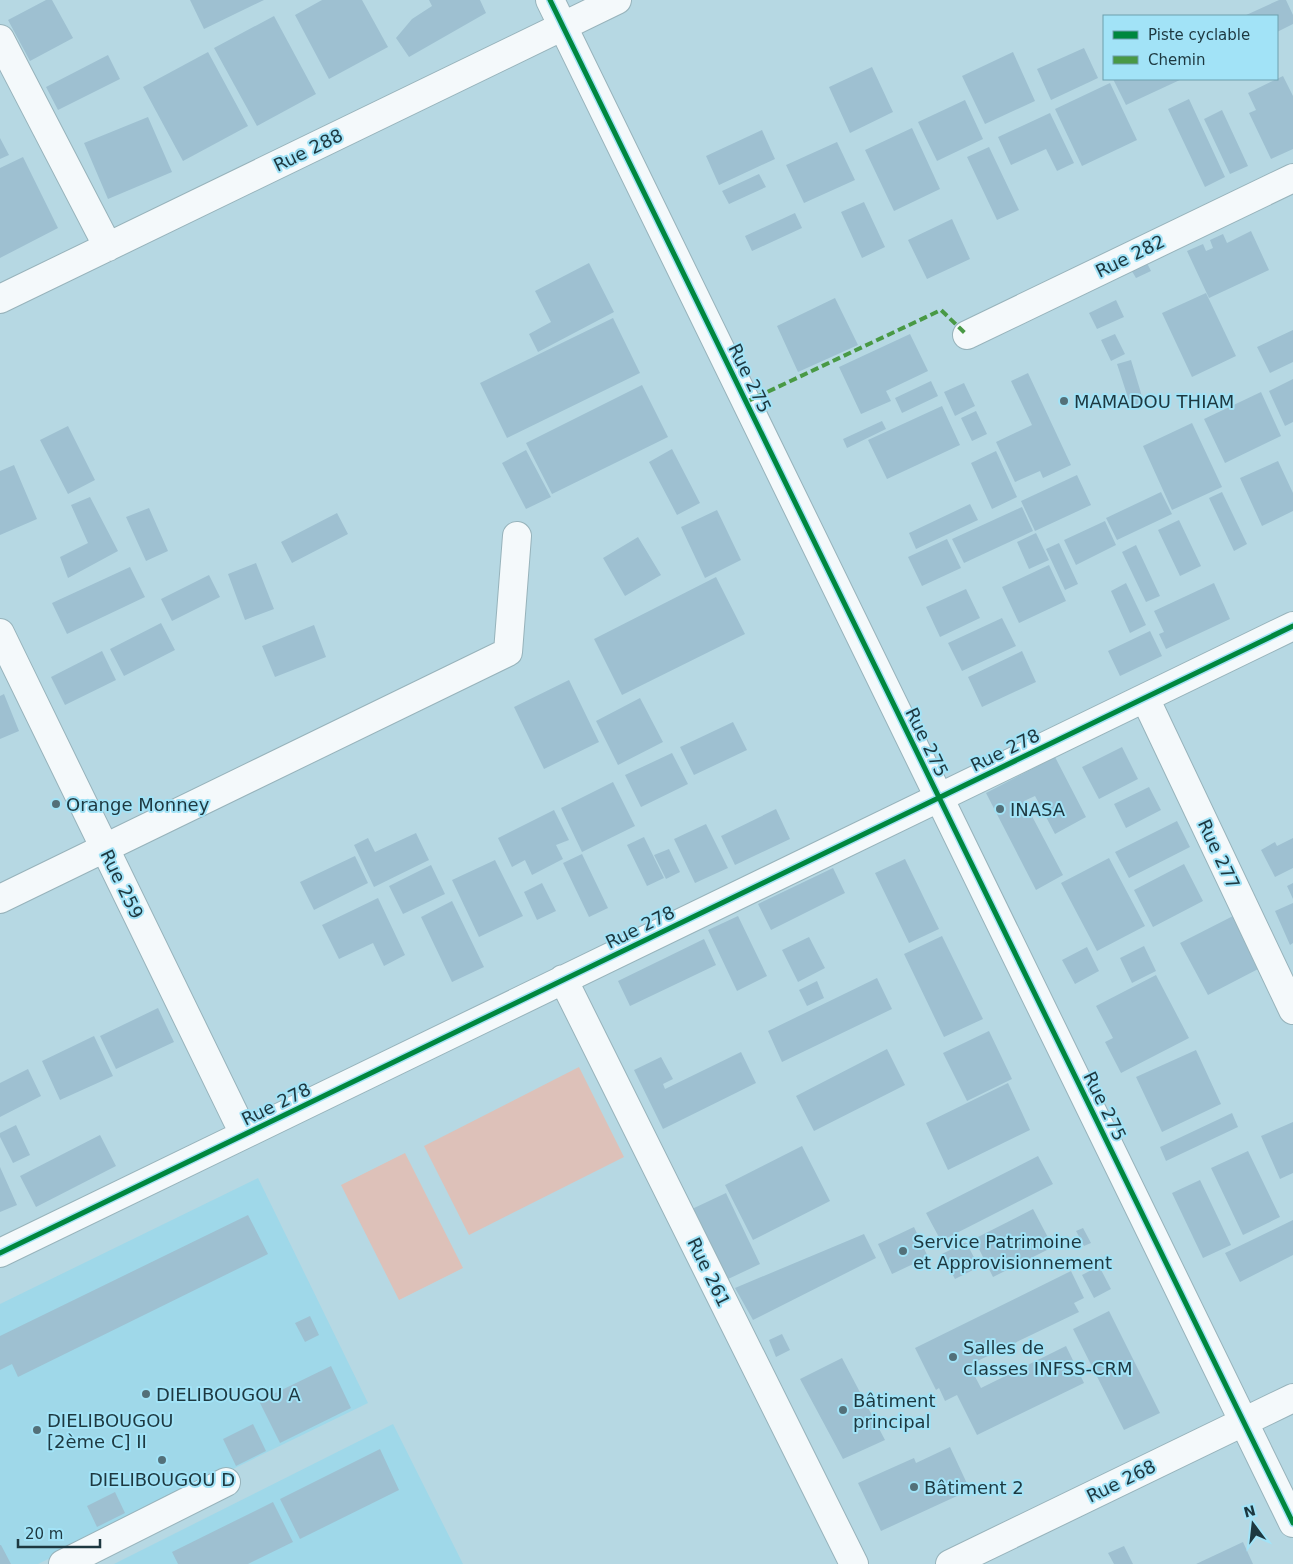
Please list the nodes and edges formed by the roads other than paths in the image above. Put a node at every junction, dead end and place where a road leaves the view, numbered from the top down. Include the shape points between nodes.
1 (550, 0) edge
2 (617, 0) edge
3 (563, 26) junction
4 (0, 39) edge
5 (1293, 178) edge
6 (108, 247) junction
7 (0, 299) edge
8 (967, 335) dead end
9 (517, 536) dead end
10 (1293, 626) edge
11 (0, 633) edge
12 (1145, 698) junction
13 (939, 798) junction
14 (105, 848) junction
15 (0, 899) edge
16 (563, 980) junction
17 (1293, 1010) edge
18 (244, 1134) junction
19 (0, 1253) edge
20 (1293, 1398) edge
21 (1244, 1422) junction
22 (226, 1482) dead end
23 (1293, 1524) edge
24 (63, 1564) edge
25 (854, 1564) edge
26 (950, 1564) edge

1 - 3 street, Rue 275
2 - 3 street, Rue 288
3 - 6 street, Rue 288
3 - 13 street, Rue 275
4 - 6 street
5 - 8 street, Rue 282
6 - 7 street, Rue 288
9 - 14 street via 508,652
10 - 12 street, Rue 278
11 - 14 street, Rue 259
12 - 13 street, Rue 278
12 - 17 street, Rue 277
13 - 16 street, Rue 278
13 - 21 street, Rue 275
14 - 15 street
14 - 18 street, Rue 259
16 - 18 street, Rue 278
16 - 25 street, Rue 261
18 - 19 street, Rue 278
20 - 21 street, Rue 268
21 - 23 street, Rue 275
21 - 26 street, Rue 268
22 - 24 street

